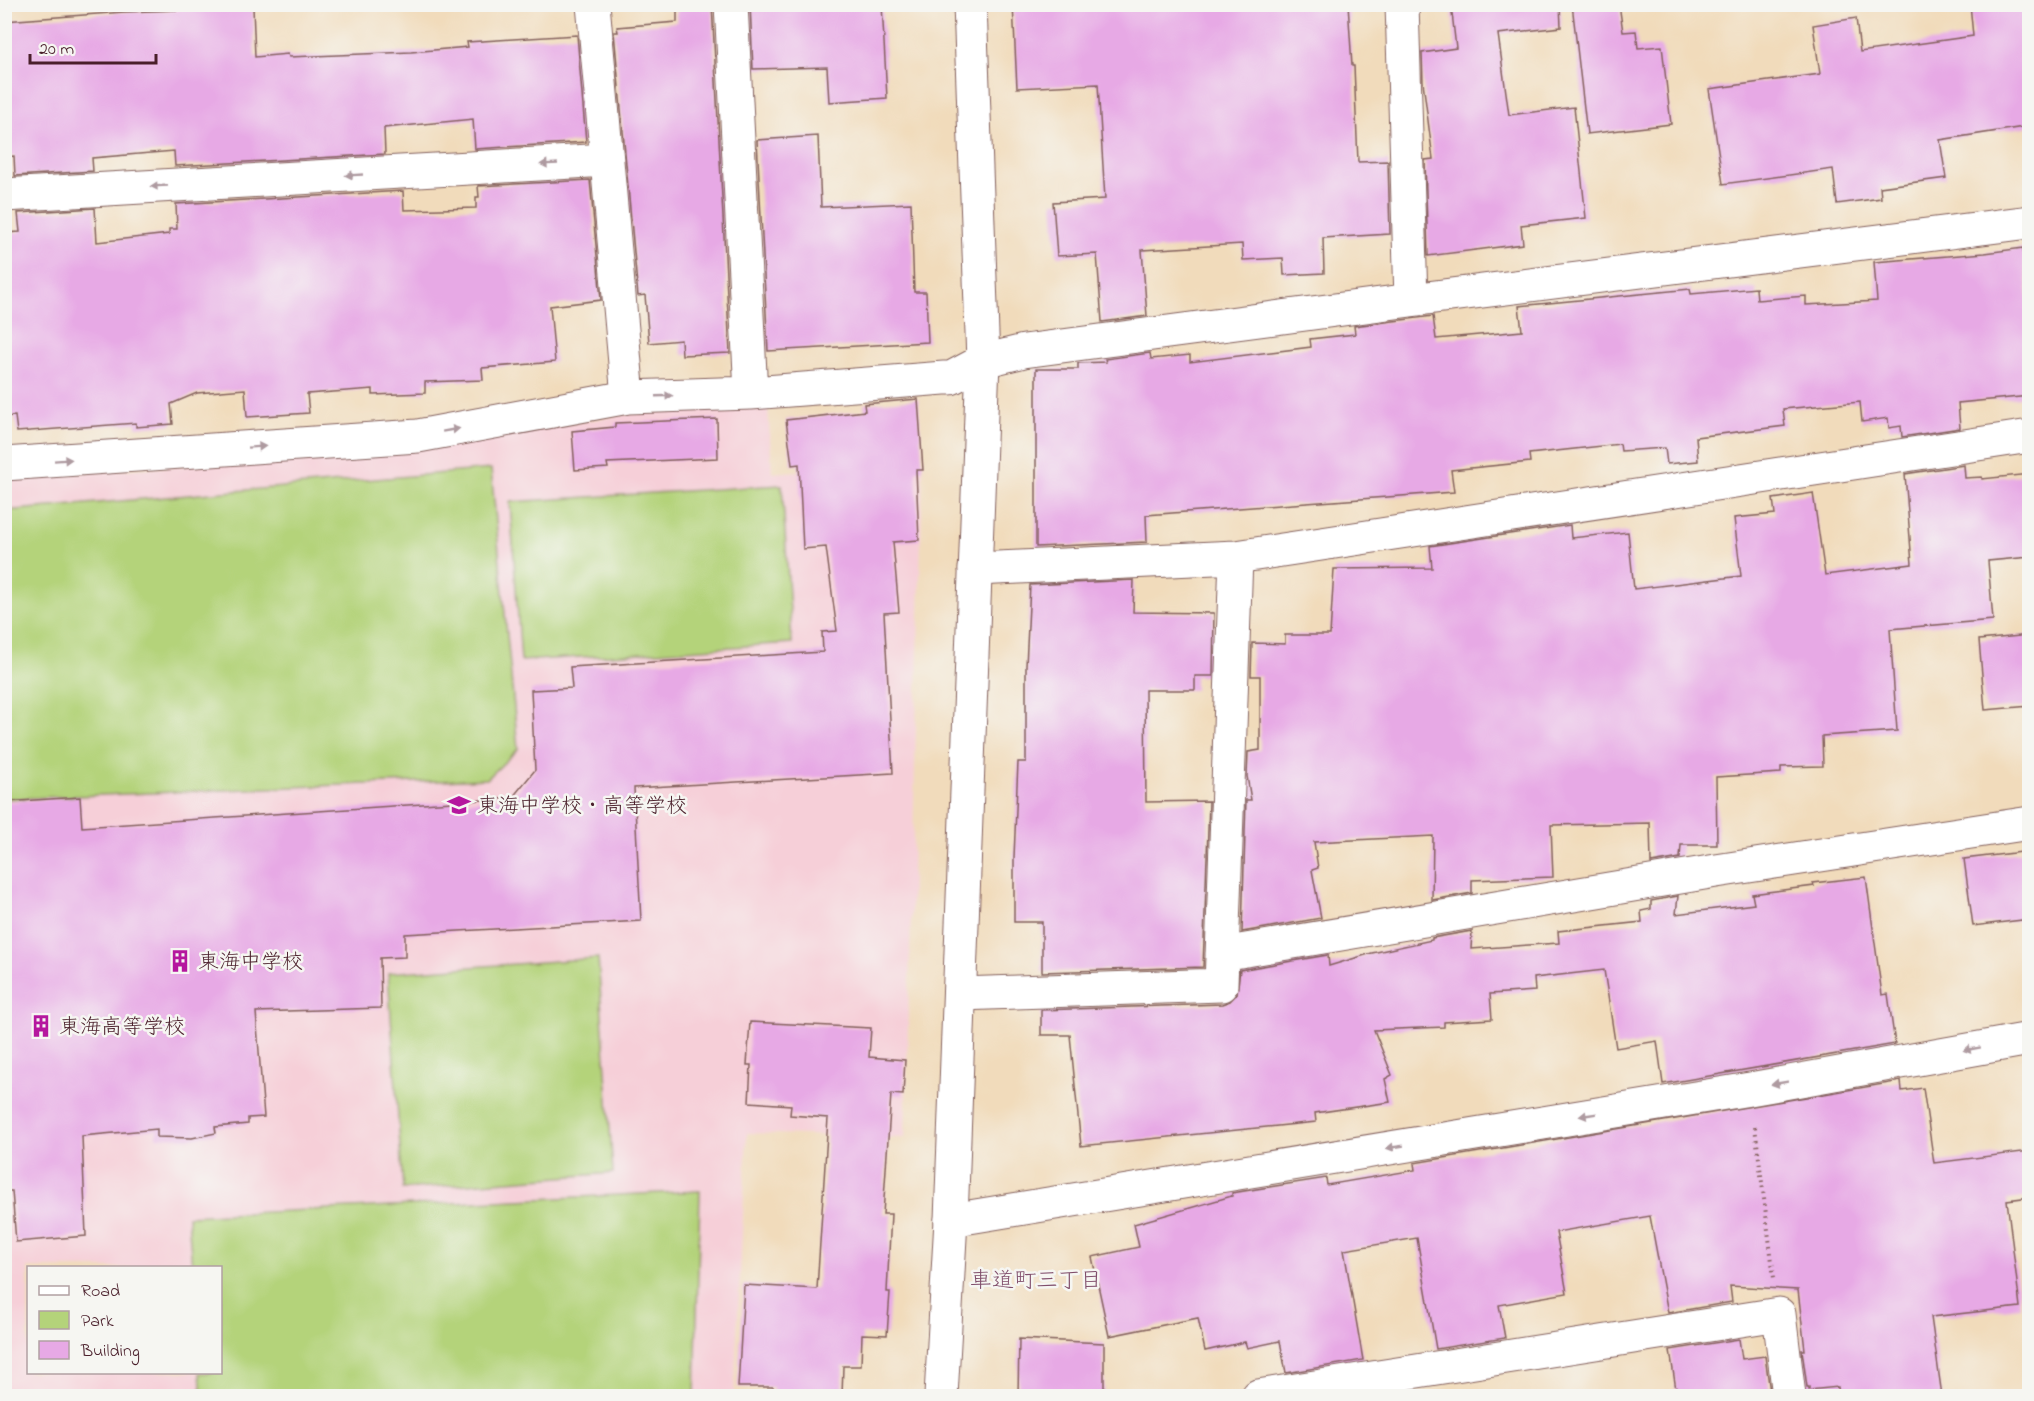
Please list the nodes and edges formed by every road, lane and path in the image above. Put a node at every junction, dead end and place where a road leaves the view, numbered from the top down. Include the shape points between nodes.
1 (593, 4) edge
2 (731, 4) edge
3 (970, 4) edge
4 (1402, 4) edge
5 (607, 160) junction
6 (4, 195) edge
7 (2030, 222) edge
8 (1411, 300) junction
9 (983, 361) junction
10 (751, 393) junction
11 (628, 397) junction
12 (2030, 436) edge
13 (4, 464) edge
14 (1236, 557) junction
15 (975, 569) junction
16 (2030, 823) edge
17 (1222, 954) junction
18 (960, 994) junction
19 (2030, 1039) edge
20 (1750, 1089) junction
21 (951, 1220) junction
22 (1779, 1314) junction
23 (1347, 1389) edge
24 (940, 1396) edge
25 (1258, 1396) edge
26 (1789, 1396) edge

1 - 5 street
2 - 10 street
3 - 9 street
4 - 8 street
5 -> 6 street
5 - 11 street
7 - 8 street
8 - 9 street via 1024,351
9 - 10 street via 951,378
9 - 15 street
11 -> 10 street
13 -> 11 street via 418,436
12 - 14 street
14 - 15 street
14 - 17 street
15 - 18 street
16 - 17 street
17 - 18 street via 1221,985
18 - 21 street
19 -> 20 street
20 -> 21 street
20 - 22 path
21 - 24 street
22 - 23 street
22 - 26 street
23 - 25 street

